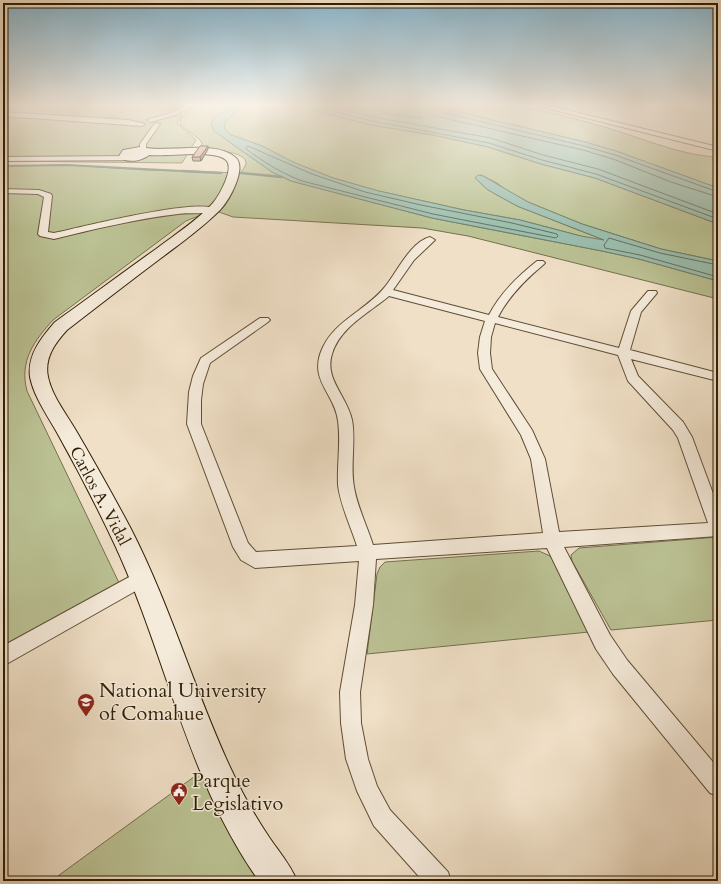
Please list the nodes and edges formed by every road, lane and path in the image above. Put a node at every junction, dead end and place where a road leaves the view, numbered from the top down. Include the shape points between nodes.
1 (135, 145) edge
2 (143, 145) edge
3 (706, 145) edge
4 (717, 148) edge
5 (143, 151) junction
6 (130, 154) junction
7 (3, 159) edge
8 (233, 173) junction
9 (3, 192) edge
10 (213, 210) junction
11 (430, 240) dead end
12 (540, 263) dead end
13 (387, 292) junction
14 (652, 293) dead end
15 (491, 319) junction
16 (264, 320) dead end
17 (623, 353) junction
18 (718, 377) edge
19 (718, 529) edge
20 (552, 540) junction
21 (368, 553) junction
22 (142, 578) junction
23 (3, 656) edge
24 (718, 786) edge
25 (280, 881) edge
26 (439, 881) edge

1 - 6 street
2 - 5 street
3 - 4 street
5 - 6 street via 142,155
5 - 8 street via 221,153 229,156 234,162
6 - 7 street via 93,158
6 - 8 street via 210,157 226,162
8 - 10 street, Carlos A. Vidal via 226,195
9 - 10 street via 39,192 48,196 43,234 54,236 147,215 186,210
10 - 22 street, Carlos A. Vidal via 66,321 46,345 38,365 43,390 110,510
11 - 13 street via 412,254
12 - 15 street via 515,284
13 - 15 street
13 - 21 street via 341,328 329,347 324,368 327,380 343,410 346,486
14 - 17 street via 636,311
15 - 17 street
15 - 20 street via 485,341 486,369 527,434 538,459
16 - 21 street via 205,361 192,410 194,424 241,547 245,554 255,560
17 - 18 street
17 - 19 street via 632,378 678,426 685,437
19 - 20 street
20 - 21 street
20 - 24 street via 603,642 620,667
21 - 26 street via 364,605 350,692 351,723 358,759 368,791 382,818
22 - 23 street
22 - 25 street, Carlos A. Vidal via 219,778 254,844

